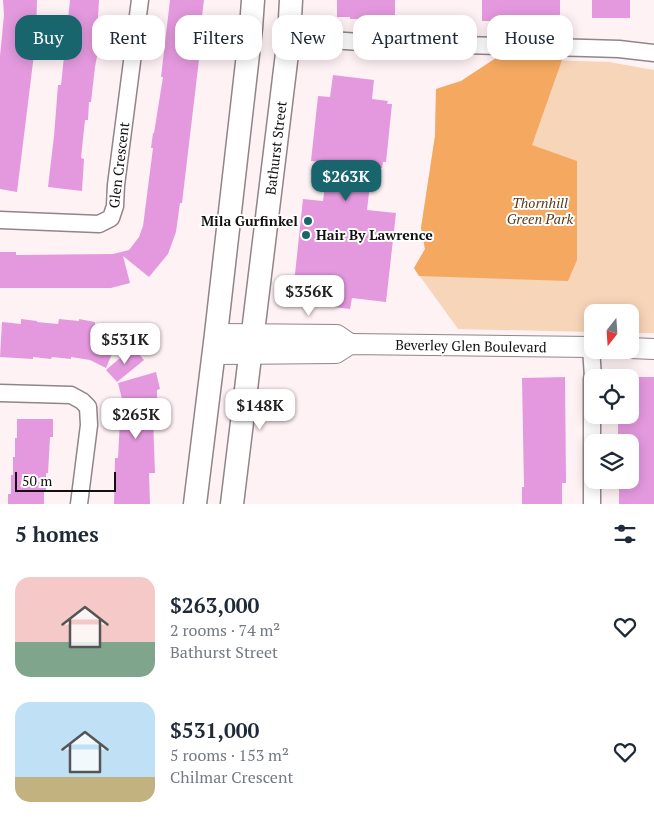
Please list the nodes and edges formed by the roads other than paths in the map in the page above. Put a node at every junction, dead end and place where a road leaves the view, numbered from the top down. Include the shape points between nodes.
1 (140, 0) edge
2 (253, 0) edge
3 (291, 0) edge
4 (290, 15) edge
5 (343, 41) edge
6 (654, 53) edge
7 (286, 60) edge
8 (0, 220) edge
9 (215, 344) junction
10 (252, 344) junction
11 (584, 347) edge
12 (639, 348) edge
13 (654, 349) edge
14 (0, 393) edge
15 (592, 424) edge
16 (79, 504) edge
17 (195, 504) edge
18 (232, 504) edge
19 (592, 504) edge

1 - 8 street, Glen Crescent via 112,218 99,224
2 - 9 main road
3 - 4 main road, Bathurst Street
5 - 6 street via 416,46 619,49
7 - 10 main road, Bathurst Street
9 - 10 street, Beverley Glen Boulevard
9 - 17 main road
10 - 11 street, Beverley Glen Boulevard via 336,353 350,344
10 - 18 main road, Bathurst Street
12 - 13 street
14 - 16 street via 71,395 88,407 89,425
15 - 19 street

